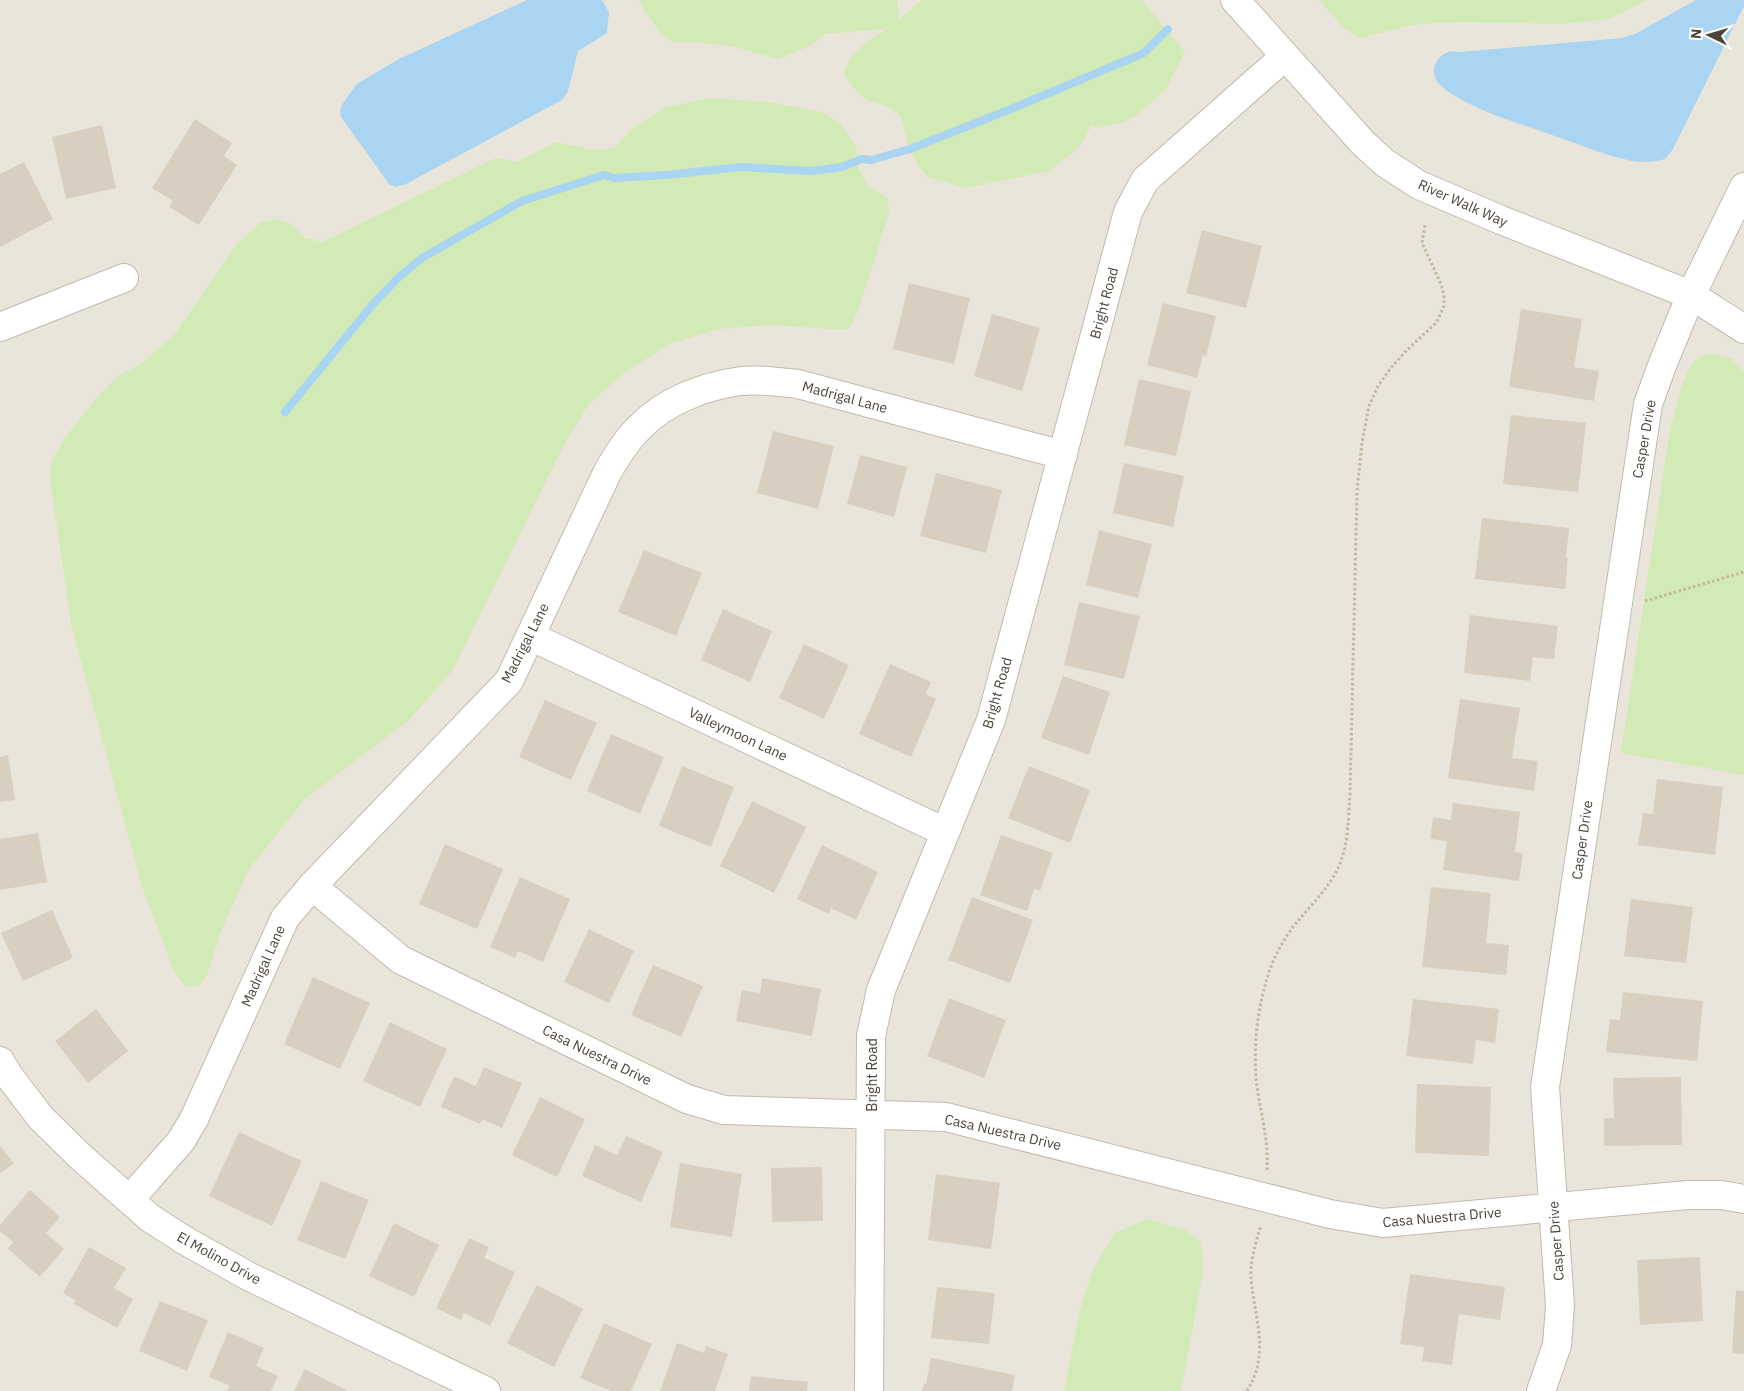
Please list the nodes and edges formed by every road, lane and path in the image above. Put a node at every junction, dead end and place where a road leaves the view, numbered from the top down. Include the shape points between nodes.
1 (1235, 0) edge
2 (1284, 57) junction
3 (1744, 187) edge
4 (1425, 225) dead end
5 (124, 278) dead end
6 (1691, 295) junction
7 (0, 327) edge
8 (1744, 329) edge
9 (1063, 455) junction
10 (1744, 572) edge
11 (1644, 601) dead end
12 (530, 636) junction
13 (945, 832) junction
14 (312, 886) junction
15 (0, 1061) edge
16 (872, 1115) junction
17 (1267, 1171) dead end
18 (130, 1199) junction
19 (1744, 1199) edge
20 (1554, 1207) junction
21 (1261, 1225) dead end
22 (486, 1391) edge
23 (869, 1391) edge
24 (1247, 1391) edge
25 (1540, 1391) edge

1 - 2 street, River Walk Way
2 - 6 street, River Walk Way via 1362,143 1419,185
2 - 9 street, Bright Road via 1145,180 1128,212
3 - 6 street, Casper Drive
4 - 17 path via 1423,248 1441,284 1444,306 1436,323 1406,351 1378,386 1369,406 1362,442 1357,492 1350,794 1344,853 1326,888 1295,924 1276,955 1259,1013 1257,1086 1268,1156
5 - 7 street
6 - 8 street, River Walk Way
6 - 20 street, Casper Drive via 1648,404 1545,1087
9 - 12 street, Madrigal Lane via 798,384 742,381 712,387 661,410 638,428 622,448
9 - 13 street, Bright Road via 991,720
10 - 11 path
12 - 13 street, Valleymoon Lane
12 - 14 street, Madrigal Lane via 509,681
13 - 16 street, Bright Road via 881,990 871,1036
14 - 16 street, Casa Nuestra Drive via 400,960 686,1099 724,1110
14 - 18 street, Madrigal Lane via 285,918 194,1119 181,1140
15 - 18 street, El Molino Drive via 41,1118
16 - 20 street, Casa Nuestra Drive via 946,1117 1330,1214 1383,1223
16 - 23 street, Bright Road
18 - 22 street, El Molino Drive via 150,1218 248,1276
19 - 20 street, Casa Nuestra Drive via 1688,1195
20 - 25 street, Casper Drive via 1560,1306 1557,1345
21 - 24 path via 1251,1275 1260,1336 1259,1358

